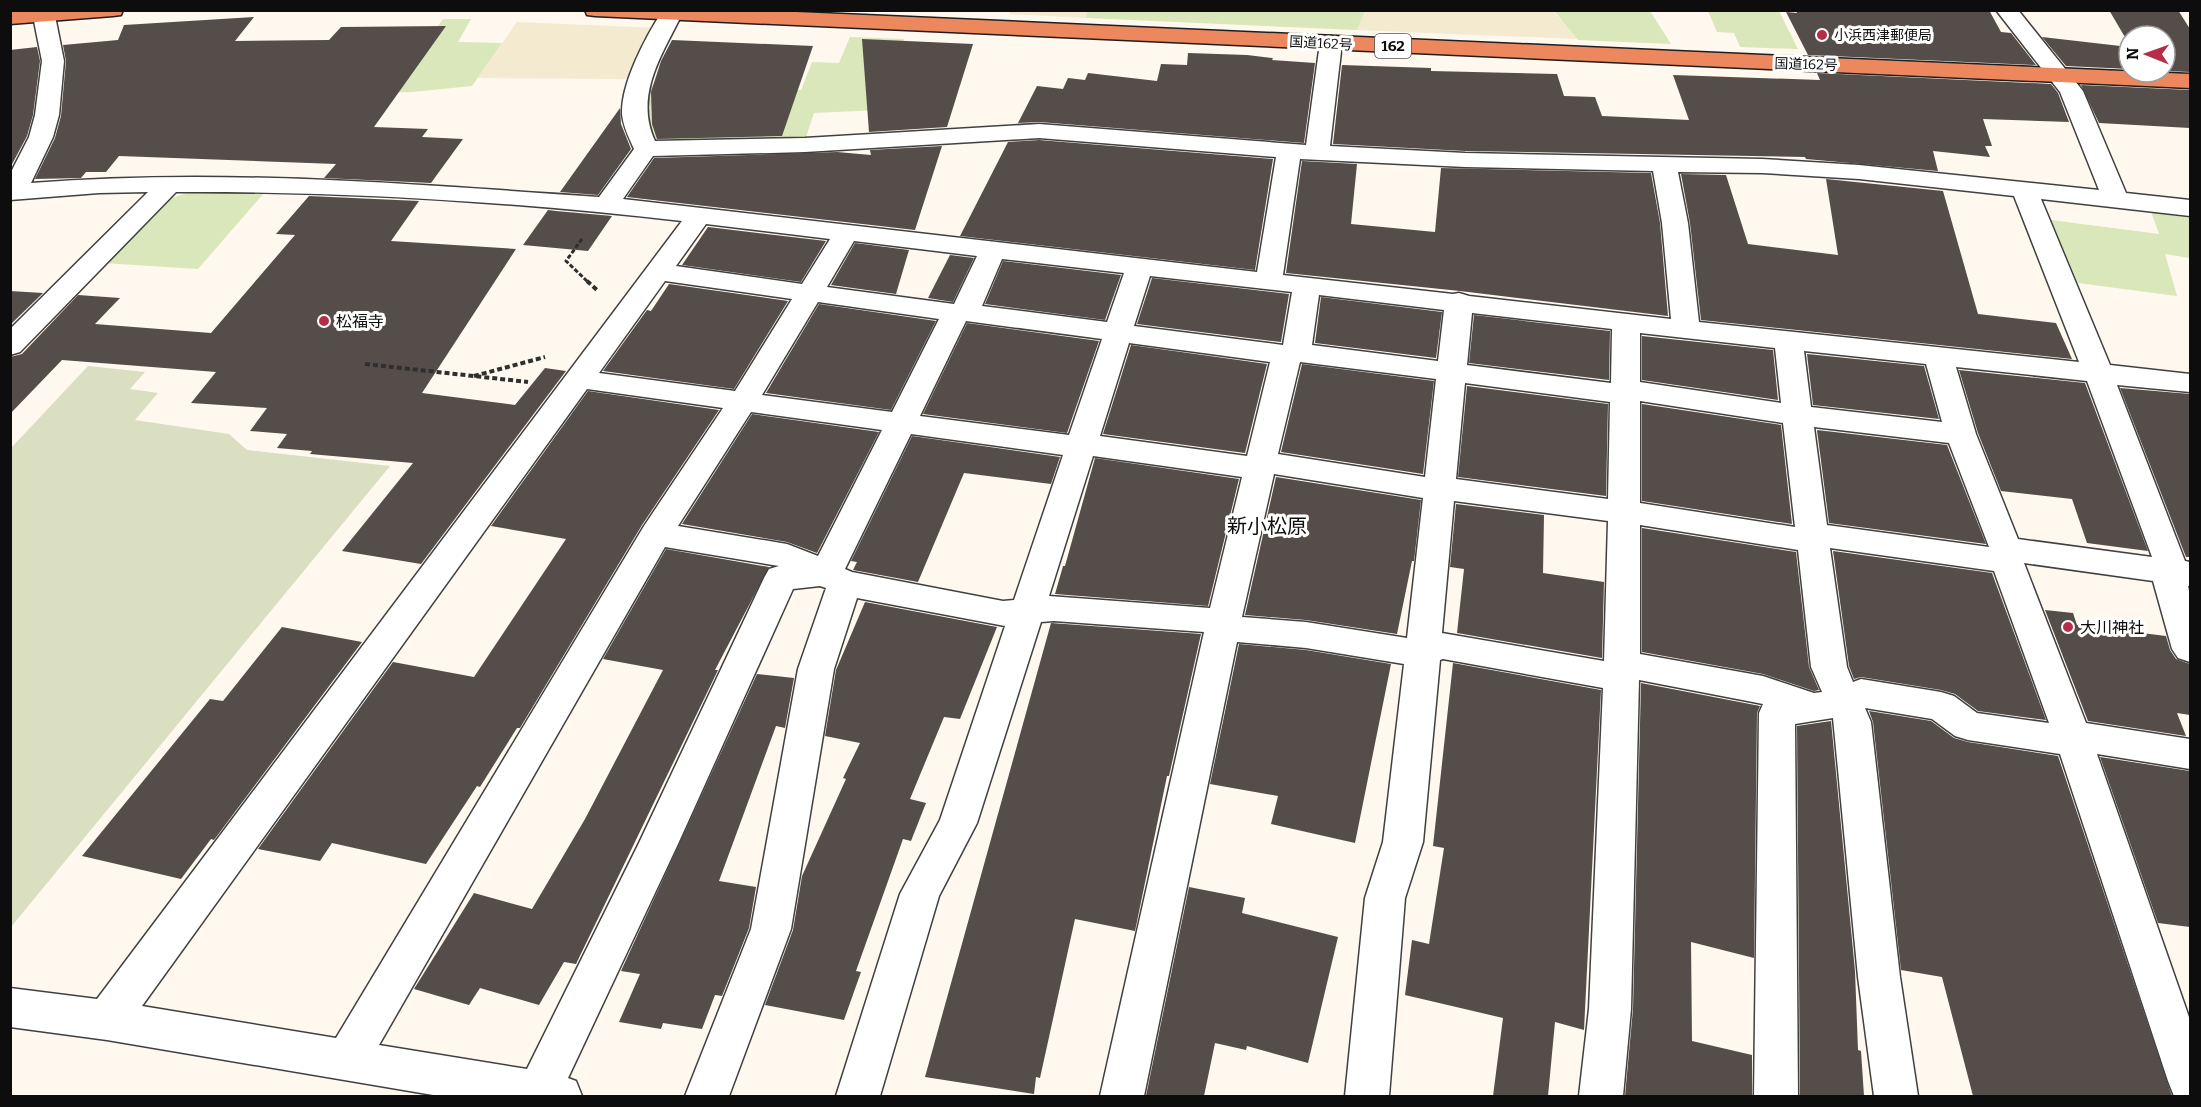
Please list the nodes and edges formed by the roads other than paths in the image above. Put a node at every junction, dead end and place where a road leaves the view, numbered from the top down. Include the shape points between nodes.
1 (113, 10) edge
2 (595, 10) edge
3 (2006, 10) edge
4 (671, 14) junction
5 (44, 16) junction
6 (10, 18) edge
7 (1331, 43) junction
8 (2058, 75) junction
9 (2190, 81) edge
10 (646, 149) junction
11 (1289, 151) junction
12 (1317, 152) junction
13 (1664, 164) junction
14 (170, 184) junction
15 (2024, 189) junction
16 (12, 192) edge
17 (2116, 201) junction
18 (606, 205) junction
19 (2190, 208) edge
20 (700, 215) junction
21 (847, 232) junction
22 (993, 249) junction
23 (1140, 265) junction
24 (658, 272) junction
25 (1269, 280) junction
26 (1307, 284) junction
27 (810, 293) junction
28 (1459, 301) junction
29 (959, 313) junction
30 (1626, 321) junction
31 (1686, 328) junction
32 (1117, 333) junction
33 (1788, 341) junction
34 (10, 346) edge
35 (1292, 353) junction
36 (1938, 357) junction
37 (1451, 371) junction
38 (2099, 375) junction
39 (577, 383) junction
40 (2190, 383) edge
41 (1625, 391) junction
42 (744, 400) junction
43 (1797, 415) junction
44 (901, 424) junction
45 (1961, 435) junction
46 (1080, 445) junction
47 (1258, 466) junction
48 (1439, 488) junction
49 (1625, 512) junction
50 (656, 534) junction
51 (1813, 538) junction
52 (2006, 555) junction
53 (2180, 573) edge
54 (836, 578) junction
55 (1025, 611) junction
56 (1223, 625) junction
57 (1423, 648) junction
58 (2190, 648) edge
59 (1622, 670) junction
60 (1829, 705) junction
61 (2073, 738) junction
62 (2190, 754) edge
63 (10, 1007) edge
64 (107, 1020) junction
65 (347, 1060) junction
66 (2190, 1081) edge
67 (549, 1095) edge
68 (707, 1096) edge
69 (858, 1096) edge
70 (1122, 1096) edge
71 (1367, 1096) edge
72 (1601, 1096) edge
73 (1776, 1096) edge
74 (1896, 1096) edge

1 - 5 highway
2 - 4 highway, 国道162号 / 162
3 - 8 street
4 - 7 highway, 国道162号 / 162
4 - 10 street via 635,97 636,128
5 - 6 highway
5 - 16 street via 53,61 47,115 41,136
7 - 8 highway, 国道162号 / 162
7 - 12 street
8 - 9 highway, 国道162号 / 162
8 - 17 street via 2071,91
10 - 11 street via 1039,132
10 - 18 street
11 - 12 street
11 - 25 street
12 - 13 street
13 - 15 street via 1859,172
13 - 31 street via 1676,223
14 - 16 street
14 - 18 street via 323,186
14 - 34 street
15 - 17 street
15 - 38 street
17 - 19 street
18 - 20 street
20 - 21 street
20 - 24 street
21 - 22 street
21 - 27 street
22 - 23 street
22 - 29 street via 967,308
23 - 25 street
23 - 32 street
24 - 27 street
24 - 39 street
25 - 26 street
26 - 28 street
26 - 35 street via 1297,350
27 - 29 street
27 - 42 street
28 - 30 street
28 - 37 street
29 - 32 street
29 - 44 street
30 - 31 street
30 - 41 street
31 - 33 street
32 - 35 street
32 - 46 street
33 - 36 street
33 - 43 street
35 - 37 street
35 - 47 street via 1285,360
36 - 38 street
36 - 45 street
37 - 41 street via 1614,393
37 - 48 street
38 - 40 street
38 - 53 street via 2168,556
39 - 42 street
39 - 64 street
41 - 43 street
41 - 49 street
42 - 44 street
42 - 50 street
43 - 45 street
43 - 51 street
44 - 46 street
44 - 54 street
45 - 52 street
46 - 47 street
46 - 55 street
47 - 48 street via 1273,464
47 - 56 street
48 - 49 street
48 - 57 street
49 - 51 street
49 - 59 street
50 - 54 street via 787,555
50 - 65 street
51 - 52 street via 1827,536
51 - 60 street via 1829,667
52 - 53 street
52 - 61 street
53 - 58 street via 2170,583
54 - 55 street via 1003,614
54 - 67 street via 781,578 658,844
54 - 68 street via 816,669 771,929
55 - 56 street via 1054,608 1207,620
55 - 69 street via 958,823 920,894
56 - 57 street via 1405,651
56 - 70 street
57 - 59 street via 1443,646 1610,676
57 - 71 street via 1404,842 1385,898
59 - 60 street via 1634,666
59 - 72 street via 1610,1009
60 - 61 street via 1861,693 1941,706 1968,726 2063,740
60 - 73 street via 1777,713
60 - 74 street via 1853,722 1879,977
61 - 62 street
61 - 66 street
63 - 64 street
64 - 65 street
65 - 67 street

